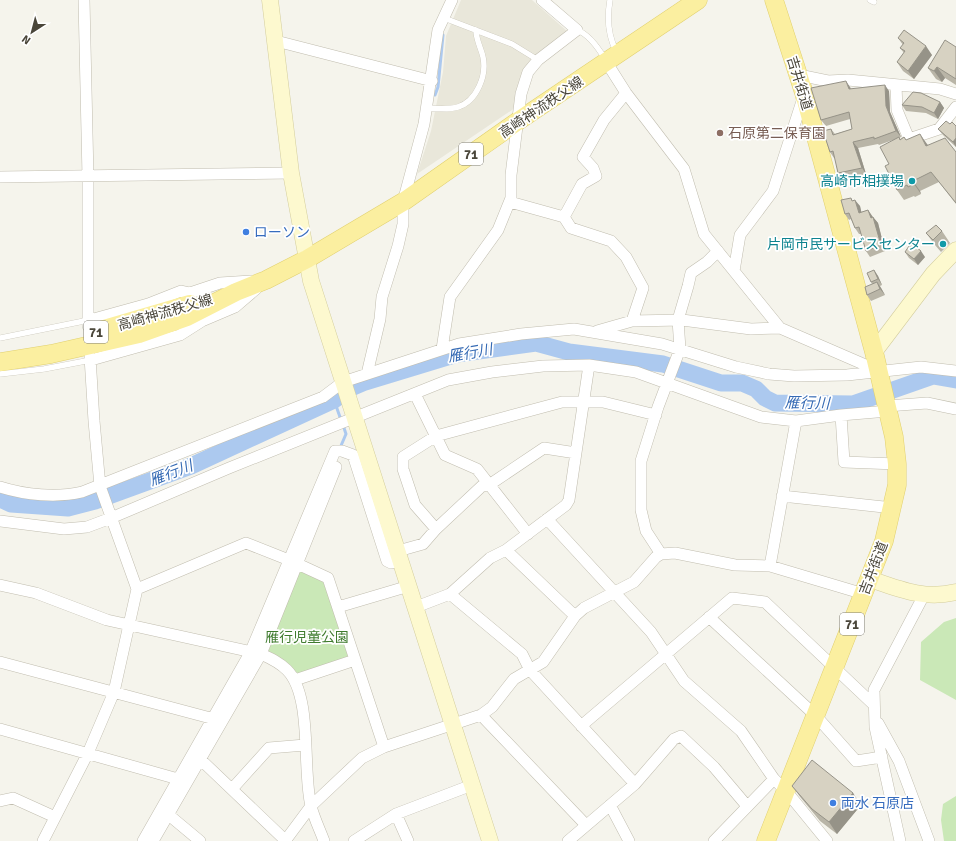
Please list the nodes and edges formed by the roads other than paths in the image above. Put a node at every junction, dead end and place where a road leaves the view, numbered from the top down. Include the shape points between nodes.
1 (84, 0) edge
2 (270, 0) edge
3 (452, 0) edge
4 (542, 0) edge
5 (610, 0) edge
6 (698, 0) edge
7 (774, 0) edge
8 (444, 18) junction
9 (476, 30) junction
10 (577, 30) junction
11 (276, 41) junction
12 (613, 59) junction
13 (538, 60) junction
14 (799, 75) junction
15 (432, 81) junction
16 (896, 84) junction
17 (626, 93) junction
18 (804, 93) junction
19 (956, 94) edge
20 (956, 107) edge
21 (427, 108) junction
22 (518, 121) junction
23 (291, 173) junction
24 (0, 177) edge
25 (88, 177) junction
26 (403, 202) junction
27 (510, 202) junction
28 (564, 217) junction
29 (956, 250) edge
30 (718, 251) junction
31 (307, 259) junction
32 (734, 271) junction
33 (266, 280) junction
34 (236, 292) junction
35 (678, 320) junction
36 (632, 321) junction
37 (89, 323) junction
38 (780, 328) junction
39 (593, 332) junction
40 (0, 338) edge
41 (442, 349) junction
42 (680, 349) junction
43 (0, 351) edge
44 (874, 352) junction
45 (91, 359) junction
46 (0, 362) edge
47 (589, 364) junction
48 (956, 372) edge
49 (878, 373) junction
50 (0, 374) edge
51 (367, 374) junction
52 (343, 382) junction
53 (668, 383) junction
54 (415, 394) junction
55 (584, 402) junction
56 (886, 406) junction
57 (956, 409) edge
58 (656, 415) junction
59 (841, 415) junction
60 (355, 419) junction
61 (796, 421) junction
62 (436, 436) junction
63 (576, 453) junction
64 (897, 464) junction
65 (489, 485) junction
66 (100, 486) junction
67 (0, 487) edge
68 (782, 496) junction
69 (893, 508) junction
70 (111, 518) junction
71 (547, 519) junction
72 (0, 521) edge
73 (436, 529) junction
74 (528, 534) junction
75 (506, 550) junction
76 (661, 554) junction
77 (400, 556) junction
78 (293, 562) junction
79 (770, 566) junction
80 (0, 585) edge
81 (409, 586) junction
82 (867, 586) junction
83 (137, 589) junction
84 (956, 592) edge
85 (614, 593) junction
86 (450, 594) junction
87 (924, 595) junction
88 (338, 607) junction
89 (416, 607) junction
90 (575, 616) junction
91 (709, 617) junction
92 (128, 625) junction
93 (666, 653) junction
94 (255, 654) junction
95 (356, 660) junction
96 (0, 662) edge
97 (834, 668) junction
98 (530, 670) junction
99 (294, 680) junction
100 (114, 692) junction
101 (874, 705) junction
102 (481, 715) junction
103 (816, 716) junction
104 (874, 717) junction
105 (217, 720) junction
106 (452, 724) junction
107 (581, 726) junction
108 (0, 729) edge
109 (305, 745) junction
110 (384, 747) junction
111 (88, 753) junction
112 (195, 757) junction
113 (882, 757) junction
114 (774, 779) junction
115 (182, 782) junction
116 (635, 784) junction
117 (472, 785) junction
118 (232, 789) junction
119 (787, 792) junction
120 (0, 802) edge
121 (610, 805) junction
122 (311, 806) junction
123 (747, 806) junction
124 (165, 812) junction
125 (396, 814) junction
126 (55, 817) junction
127 (586, 825) junction
128 (43, 841) edge
129 (143, 841) edge
130 (153, 841) edge
131 (200, 841) edge
132 (285, 841) edge
133 (324, 841) edge
134 (354, 841) edge
135 (408, 841) edge
136 (490, 841) edge
137 (568, 841) edge
138 (629, 841) edge
139 (714, 841) edge
140 (766, 841) edge
141 (827, 841) edge
142 (900, 841) edge
143 (928, 841) edge

1 - 25 street
2 - 11 street
3 - 8 street
4 - 10 street
5 - 12 lane via 607,12
6 - 12 main road, 高崎神流秩父線 / 71
7 - 14 main road, 吉井街道 / 71
8 - 9 lane
8 - 15 street via 436,42
9 - 13 lane via 512,44
9 - 21 lane via 483,58 480,86 472,97 460,106 446,109
10 - 12 lane
10 - 13 street
11 - 15 street
11 - 23 street
12 - 17 street
12 - 22 main road, 高崎神流秩父線 / 71
13 - 22 street via 528,72 521,94
14 - 16 street via 828,81
14 - 18 main road, 吉井街道 / 71
15 - 21 street
16 - 19 street via 940,89
16 - 20 street via 898,110 909,140 938,129
17 - 28 street via 604,120 583,156 596,176 582,184
17 - 30 street via 684,170 704,234
18 - 32 street via 773,192 740,235
18 - 44 main road, 吉井街道 / 71
21 - 26 street
22 - 26 main road, 高崎神流秩父線 / 71
22 - 27 street
23 - 25 street
23 - 31 street
24 - 25 street
25 - 37 street
26 - 31 main road, 高崎神流秩父線 / 71
26 - 51 street via 403,224 382,297 380,319
27 - 28 street
27 - 41 street via 498,230 450,297
28 - 36 street via 571,228 611,241 626,257 643,288
29 - 44 street via 933,274
30 - 32 street
30 - 35 street via 690,273
31 - 33 main road, 高崎神流秩父線 / 71
31 - 52 street via 311,284
32 - 38 street
33 - 34 main road, 高崎神流秩父線 / 71
33 - 37 street via 220,283 190,293 181,292
33 - 45 street via 235,307 202,320 180,335
34 - 43 main road, 高崎神流秩父線 / 71 via 50,343
34 - 46 main road, 高崎神流秩父線 / 71 via 187,317 139,334 51,354
35 - 36 street
35 - 38 street via 750,330
35 - 42 street
36 - 39 street
37 - 40 lane
38 - 49 street
39 - 41 street via 574,329 521,334
39 - 42 street
41 - 51 street
42 - 49 street via 736,367 769,374 794,376
42 - 53 street
44 - 49 main road, 吉井街道 / 71
45 - 50 lane via 44,369
45 - 66 street
47 - 53 street via 636,372
47 - 54 street via 492,372 448,380
47 - 55 street
48 - 49 street via 920,367
49 - 56 main road, 71
51 - 52 street
52 - 60 street
52 - 66 street via 323,397
53 - 58 street
53 - 61 street via 761,417
54 - 60 street
54 - 62 street
55 - 58 street via 603,402
55 - 62 street via 562,402
55 - 63 street
56 - 57 street via 928,403
56 - 59 street
56 - 64 main road, 吉井街道 / 71 via 894,437
58 - 76 street via 641,461 641,510 646,532
59 - 61 street
59 - 64 street via 844,462
60 - 70 street
60 - 77 street
61 - 68 street
62 - 65 street via 445,455 477,469
62 - 73 street via 403,457 403,469 415,505
63 - 65 street via 544,448
63 - 71 street via 569,500
64 - 69 main road, 吉井街道 / 71
65 - 73 street via 482,486
65 - 74 street
66 - 67 street via 68,495 12,491
66 - 70 street
68 - 69 street
68 - 79 street
69 - 82 main road, 吉井街道 / 71
70 - 72 street via 87,527 64,529
70 - 83 street
71 - 74 street
71 - 85 street
73 - 77 street via 423,544
74 - 75 street
75 - 86 street via 490,558
75 - 90 street
76 - 79 street via 675,553 735,565
76 - 85 street via 656,556 634,582
77 - 78 street via 391,563 387,561 353,455 342,451
77 - 81 street
78 - 83 street via 246,544
78 - 88 street via 328,578
78 - 94 street
79 - 82 street
80 - 92 street via 36,593 107,620
81 - 88 street
81 - 89 street
82 - 87 street
82 - 97 main road, 吉井街道 / 71
83 - 92 street
84 - 87 street
85 - 90 street via 584,608
85 - 93 street via 651,632
86 - 89 street
86 - 98 street via 522,654
87 - 101 street via 874,690
88 - 95 street
89 - 106 street
90 - 98 street via 543,662
91 - 93 street
91 - 97 street via 732,598 765,602
91 - 103 street
92 - 94 street
92 - 100 street
93 - 107 street
93 - 114 street via 684,681 741,731
94 - 99 street via 275,660
94 - 105 street
95 - 99 street
95 - 110 street
96 - 100 street
97 - 101 street
97 - 103 main road, 吉井街道 / 71
98 - 102 street via 514,679 492,707
98 - 107 street
99 - 109 street via 302,698
100 - 105 street
100 - 111 street
101 - 104 street
102 - 106 street
102 - 127 street
103 - 113 street via 856,761
103 - 119 main road, 吉井街道 / 71
104 - 113 street
104 - 143 street via 899,761
105 - 112 street
106 - 110 street
106 - 117 street
107 - 116 street
108 - 111 street
109 - 118 street via 269,748
109 - 122 street
110 - 122 street via 362,758
111 - 115 street
111 - 126 street
112 - 115 street
112 - 118 street
113 - 142 street
114 - 119 street
114 - 123 street
115 - 124 street
116 - 121 street
116 - 123 street via 674,739 681,736 714,767
117 - 125 street
117 - 136 street
118 - 132 street
119 - 140 main road, 吉井街道 / 71
119 - 141 street
120 - 126 street via 13,798
121 - 127 street
121 - 138 street
122 - 132 street
122 - 133 street
123 - 139 street
124 - 129 street
124 - 130 street
124 - 131 street
125 - 134 street
125 - 135 street
126 - 128 street
127 - 137 street

